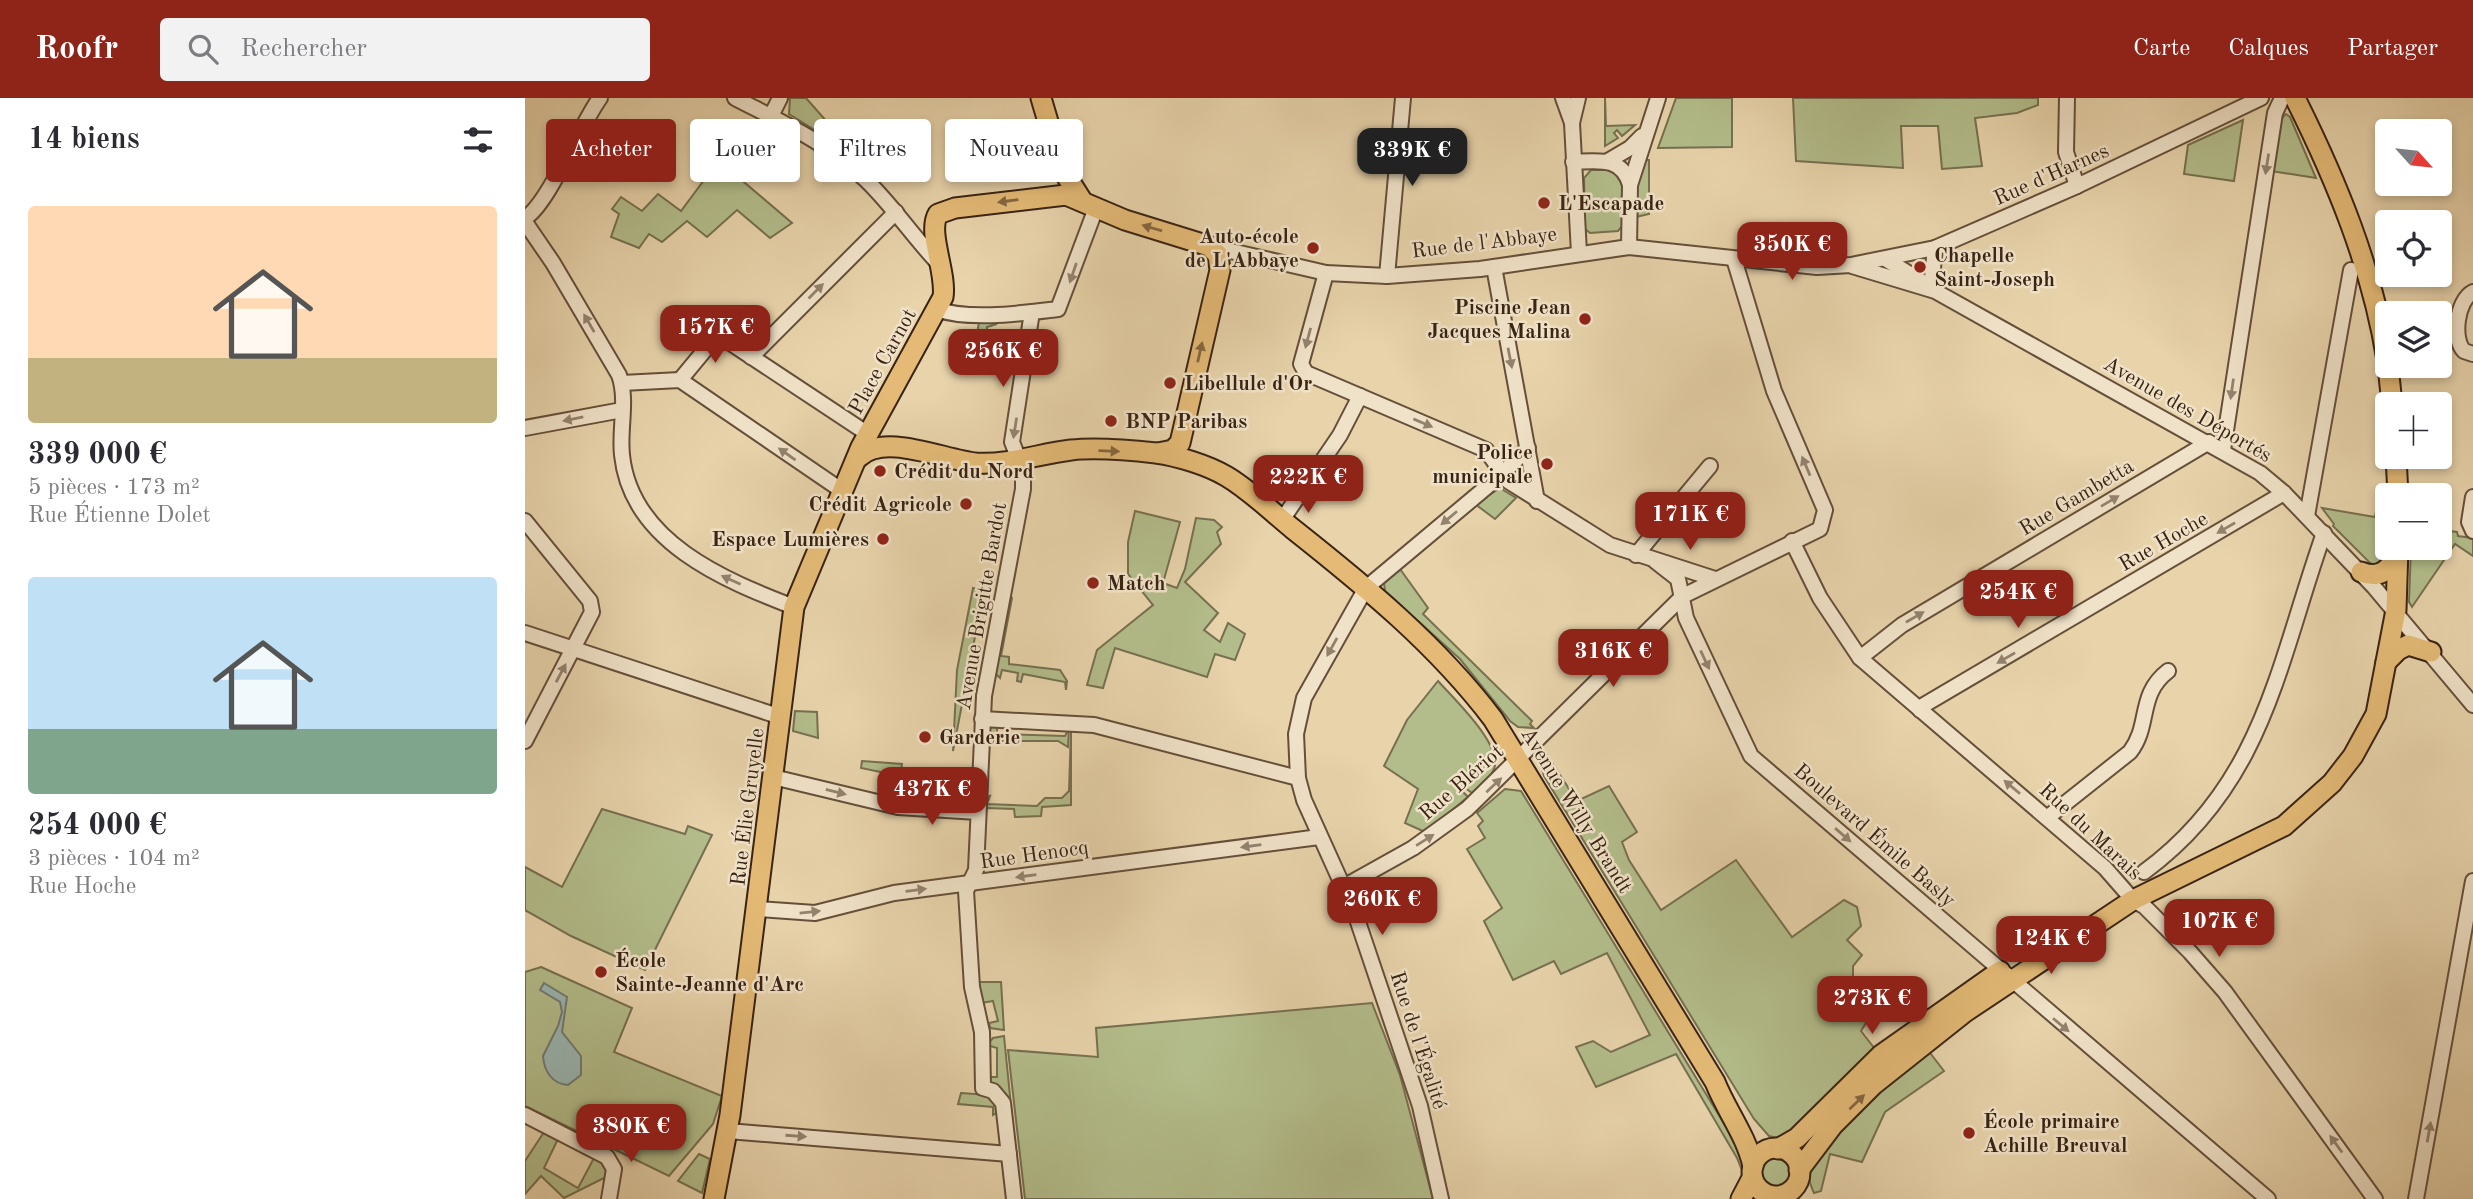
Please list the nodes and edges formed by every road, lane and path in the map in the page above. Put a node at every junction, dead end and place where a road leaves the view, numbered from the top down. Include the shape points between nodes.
1 (600, 98) edge
2 (735, 98) edge
3 (780, 98) edge
4 (1041, 98) edge
5 (1403, 98) edge
6 (1563, 98) edge
7 (1578, 98) edge
8 (1658, 98) edge
9 (2067, 98) edge
10 (2261, 98) edge
11 (2282, 98) edge
12 (2295, 98) edge
13 (771, 116) junction
14 (1047, 119) edge
15 (1572, 123) junction
16 (1645, 132) junction
17 (1608, 161) junction
18 (1573, 162) junction
19 (1058, 182) edge
20 (1072, 182) edge
21 (1630, 185) junction
22 (2077, 186) junction
23 (1046, 196) junction
24 (1088, 204) junction
25 (896, 212) junction
26 (525, 220) edge
27 (1209, 246) junction
28 (1629, 247) junction
29 (1935, 248) junction
30 (1579, 253) junction
31 (1248, 256) junction
32 (1734, 260) junction
33 (1887, 260) junction
34 (1851, 265) junction
35 (941, 266) junction
36 (1494, 267) junction
37 (1220, 270) junction
38 (2351, 270) dead end
39 (1326, 273) junction
40 (1387, 276) junction
41 (1931, 288) junction
42 (2473, 292) edge
43 (2375, 301) edge
44 (936, 309) junction
45 (1033, 312) junction
46 (2473, 354) edge
47 (751, 357) junction
48 (680, 380) junction
49 (622, 383) junction
50 (1360, 396) junction
51 (884, 408) junction
52 (622, 410) junction
53 (1185, 418) junction
54 (525, 428) edge
55 (867, 434) junction
56 (2209, 442) junction
57 (903, 448) junction
58 (1528, 448) junction
59 (2223, 450) junction
60 (1158, 453) junction
61 (859, 457) junction
62 (1018, 461) junction
63 (1710, 466) dead end
64 (1225, 475) junction
65 (1501, 475) junction
66 (843, 492) junction
67 (2284, 493) junction
68 (2473, 500) edge
69 (1537, 501) junction
70 (2307, 516) junction
71 (1283, 520) junction
72 (525, 521) edge
73 (2473, 531) edge
74 (2323, 533) junction
75 (1792, 541) junction
76 (1636, 555) junction
77 (2393, 560) edge
78 (2397, 560) edge
79 (1655, 561) junction
80 (2361, 572) junction
81 (1715, 579) junction
82 (1366, 588) junction
83 (1683, 596) junction
84 (794, 607) junction
85 (2396, 610) junction
86 (525, 633) edge
87 (574, 648) junction
88 (2431, 652) junction
89 (1860, 658) junction
90 (2386, 662) junction
91 (2168, 671) dead end
92 (2380, 684) junction
93 (2473, 705) edge
94 (1920, 710) junction
95 (781, 717) junction
96 (982, 719) junction
97 (525, 741) edge
98 (1520, 760) junction
99 (773, 777) junction
100 (1298, 778) junction
101 (978, 812) junction
102 (2048, 817) junction
103 (1319, 836) junction
104 (2144, 872) dead end
105 (2473, 881) edge
106 (970, 884) junction
107 (2167, 885) junction
108 (1345, 886) junction
109 (2130, 896) junction
110 (757, 909) junction
111 (2155, 916) junction
112 (1979, 952) junction
113 (2005, 975) junction
114 (1975, 988) junction
115 (1715, 1082) junction
116 (525, 1115) edge
117 (727, 1131) junction
118 (1773, 1149) junction
119 (1009, 1154) junction
120 (1753, 1172) junction
121 (1785, 1191) edge
122 (610, 1194) edge
123 (714, 1199) edge
124 (1014, 1199) edge
125 (1441, 1199) edge
126 (1741, 1199) edge
127 (2267, 1199) edge
128 (2375, 1199) edge
129 (2416, 1199) edge

1 - 26 street via 538,206
2 - 13 street
3 - 13 street
4 - 14 main road
5 - 40 street
6 - 15 street
7 - 15 street
8 - 16 street
9 - 22 street via 2066,152
10 - 22 street, Rue d'Harnes
11 -> 59 street via 2275,113
12 - 43 main road via 2330,170
13 - 25 street via 835,153
15 - 18 street
16 - 17 street
16 - 21 street
17 - 18 street
17 - 21 street via 1625,171
18 - 30 street
19 - 23 main road
20 - 24 main road
21 - 28 street
22 - 29 street, Rue d'Harnes
23 - 24 main road, Rue de l'Abbaye via 1066,195
23 -> 35 main road, Rue de l'Abbaye via 941,212 934,226
27 -> 24 main road, Rue de l'Abbaye
24 -> 45 street via 1062,306
25 - 35 street
47 -> 25 street
49 -> 26 street
27 - 31 street, Rue de l'Abbaye
27 - 37 main road via 1218,255
28 - 30 street, Rue de l'Abbaye
28 - 32 street, Rue de l'Abbaye
29 - 33 street, Rue d'Harnes
29 - 41 street
30 - 36 street, Rue de l'Abbaye
31 - 37 street
31 - 39 street, Rue de l'Abbaye
32 - 34 street, Rue de l'Abbaye
75 -> 32 street, Rue Blériot via 1820,529 1825,510 1774,391
33 - 34 street, Rue d'Harnes
33 - 41 street, Avenue des Déportés
34 - 41 street, Avenue des Déportés
35 - 44 main road, Place Carnot via 944,286
36 - 40 street, Rue de l'Abbaye
36 -> 58 street
53 -> 37 main road
38 - 70 street
39 - 40 street, Rue de l'Abbaye
39 -> 50 street via 1301,368
41 - 56 street, Avenue des Déportés
42 - 46 street via 2463,302 2457,339
44 - 45 street via 960,314
44 - 51 main road, Place Carnot
45 -> 62 street, Avenue Brigitte Bardot via 1013,442
47 - 48 street via 717,337
47 - 55 street
48 - 49 street
66 -> 48 street
49 - 52 street
50 -> 65 street via 1486,450
50 - 71 street via 1340,435
51 - 55 main road, Place Carnot
51 - 57 main road via 885,429
52 -> 54 street
84 -> 52 street via 715,573 682,552 651,522 625,474
53 - 60 main road via 1178,446
53 - 64 main road, Avenue Willy Brandt via 1189,444
55 - 61 main road, Rue Élie Gruyelle
56 - 59 street, Avenue des Déportés
89 -> 56 street, Rue Gambetta via 1902,625
57 - 61 main road via 875,447
57 - 62 main road via 974,463
58 - 65 street
58 - 69 street
59 - 67 street, Avenue des Déportés
62 -> 60 main road via 1071,450
60 - 64 main road
61 - 66 main road, Rue Élie Gruyelle
62 - 96 street, Avenue Brigitte Bardot via 1023,489
63 - 76 street
64 - 71 main road, Avenue Willy Brandt
65 - 69 street
65 -> 82 street
66 - 84 main road, Rue Élie Gruyelle
67 - 70 street, Avenue des Déportés
67 -> 94 street, Rue Hoche
68 - 73 street via 2469,522
69 - 76 street via 1610,545
70 - 74 street, Avenue des Déportés
71 - 82 main road, Avenue Willy Brandt
72 - 87 street via 590,601 590,617
74 - 80 street, Avenue des Déportés
74 - 104 street via 2273,692 2243,762 2181,844
75 - 81 street, Rue Blériot
75 - 89 street, Rue du Marais via 1820,598
76 - 79 street
77 - 80 main road via 2380,574
78 - 85 main road
79 - 81 street
79 - 83 street, Boulevard Émile Basly via 1674,572
80 - 85 street, Avenue des Déportés
81 - 83 street, Rue Blériot
82 - 98 main road, Avenue Willy Brandt via 1466,686
82 -> 100 street, Rue de l'Égalité via 1304,698 1296,734
83 - 98 street, Rue Blériot
83 -> 112 street, Boulevard Émile Basly via 1686,618 1751,756
84 - 95 main road, Rue Élie Gruyelle
85 - 88 street, Avenue des Déportés
85 - 90 main road
86 - 87 street
87 - 95 street
97 -> 87 street
88 - 90 main road via 2409,645
88 - 93 street, Avenue des Déportés
89 - 94 street, Rue du Marais
90 - 92 main road
91 - 102 street via 2153,682 2130,752
92 - 107 main road via 2376,714 2353,756 2307,807 2284,826
92 - 109 main road via 2344,748 2302,794 2249,832
102 -> 94 street, Rue du Marais
95 - 99 main road, Rue Élie Gruyelle
96 - 100 street via 1082,723
96 - 101 street, Avenue Brigitte Bardot
108 -> 98 street, Rue Blériot via 1438,831
98 - 115 main road, Avenue Willy Brandt
99 -> 101 street via 898,807
99 - 110 main road, Rue Élie Gruyelle
100 - 103 street, Rue de l'Égalité
101 - 106 street, Avenue Brigitte Bardot via 976,870
102 - 109 street, Rue du Marais
103 -> 106 street, Rue Henocq
103 - 108 street, Rue de l'Égalité
129 -> 105 street
110 -> 106 street, Rue Henocq via 815,913 894,893
106 - 119 street, Avenue Brigitte Bardot via 966,891 972,987 982,1032 983,1088 993,1091 1003,1103
107 - 109 main road
107 - 111 street via 2155,904
108 - 125 street, Rue de l'Égalité via 1416,1096
109 - 111 street, Rue du Marais
109 - 113 main road
110 - 117 main road, Rue Élie Gruyelle
128 -> 111 street, Rue du Marais via 2225,992
112 - 113 street, Boulevard Émile Basly
112 - 114 street via 1985,962 1984,973
113 - 114 main road
121 -> 113 main road via 1833,1125
113 -> 127 street, Boulevard Émile Basly
114 - 118 main road via 1881,1055 1797,1138
115 - 118 main road, Avenue Willy Brandt
115 - 120 main road, Avenue Willy Brandt via 1746,1139
116 - 122 street via 607,1157 614,1169
117 -> 119 street
117 - 123 main road, Rue Élie Gruyelle
118 - 120 main road via 1759,1156
118 - 121 main road via 1792,1156
119 - 124 street, Avenue Brigitte Bardot
120 - 121 main road via 1758,1189
120 - 126 main road

